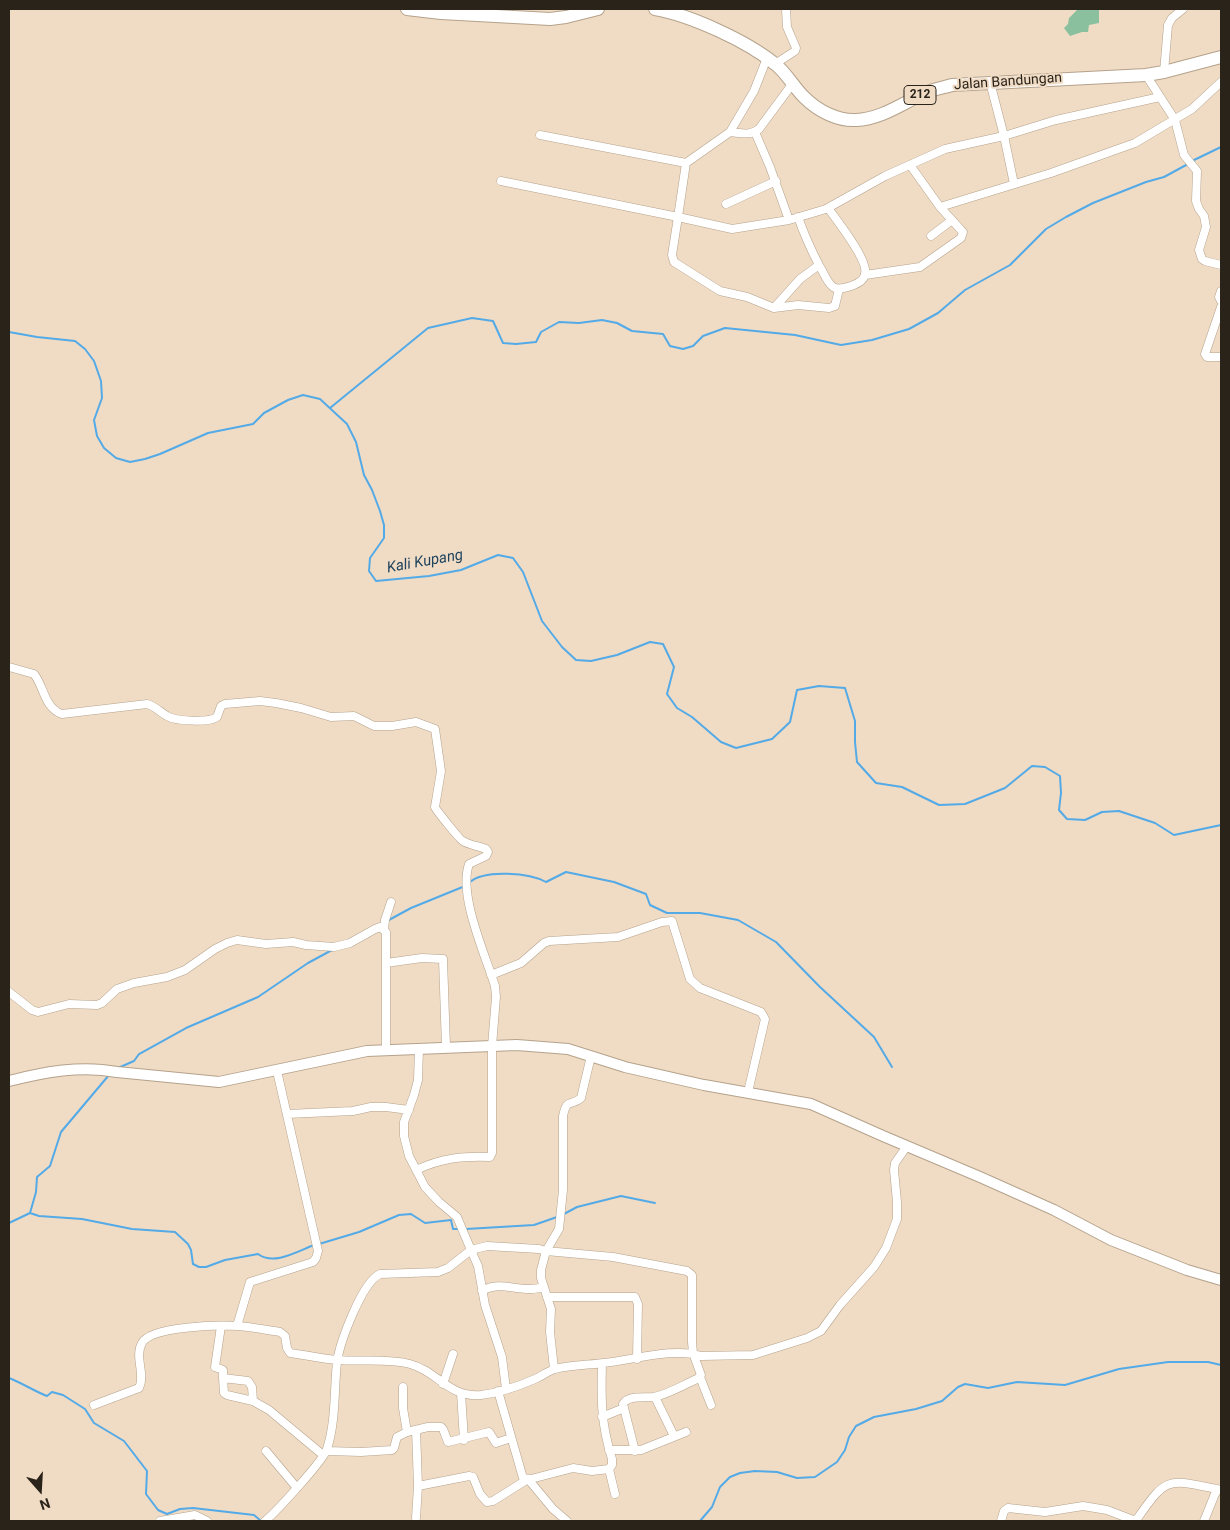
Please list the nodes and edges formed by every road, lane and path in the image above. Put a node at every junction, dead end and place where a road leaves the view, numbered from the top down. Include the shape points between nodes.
1 (412, 9) edge
2 (598, 9) edge
3 (654, 9) edge
4 (786, 9) edge
5 (1183, 9) edge
6 (1221, 57) edge
7 (771, 61) junction
8 (1164, 72) junction
9 (1146, 75) junction
10 (990, 82) junction
11 (1221, 82) edge
12 (793, 83) junction
13 (1160, 97) junction
14 (1176, 120) junction
15 (730, 132) junction
16 (755, 132) junction
17 (540, 135) dead end
18 (1004, 136) junction
19 (686, 163) junction
20 (910, 165) junction
21 (501, 181) dead end
22 (776, 181) junction
23 (1014, 184) junction
24 (726, 204) dead end
25 (940, 207) junction
26 (828, 208) junction
27 (678, 217) junction
28 (798, 217) junction
29 (789, 220) junction
30 (952, 220) junction
31 (932, 236) dead end
32 (819, 265) junction
33 (1221, 265) edge
34 (865, 275) junction
35 (839, 289) junction
36 (1221, 291) edge
37 (1221, 301) edge
38 (774, 308) junction
39 (1221, 308) edge
40 (1221, 357) edge
41 (9, 667) edge
42 (391, 902) dead end
43 (384, 929) junction
44 (386, 963) junction
45 (491, 975) junction
46 (9, 992) edge
47 (492, 1046) junction
48 (446, 1047) junction
49 (419, 1048) junction
50 (386, 1050) junction
51 (591, 1056) junction
52 (277, 1070) junction
53 (9, 1081) edge
54 (748, 1092) junction
55 (409, 1110) junction
56 (287, 1114) junction
57 (907, 1146) junction
58 (416, 1170) junction
59 (471, 1250) junction
60 (546, 1251) junction
61 (1221, 1280) edge
62 (544, 1287) junction
63 (482, 1291) junction
64 (547, 1297) junction
65 (220, 1326) junction
66 (237, 1326) junction
67 (694, 1353) junction
68 (453, 1354) dead end
69 (637, 1359) junction
70 (338, 1360) junction
71 (602, 1364) junction
72 (554, 1369) junction
73 (700, 1377) junction
74 (223, 1378) junction
75 (443, 1384) junction
76 (403, 1387) dead end
77 (502, 1390) junction
78 (461, 1393) junction
79 (655, 1397) junction
80 (253, 1401) junction
81 (94, 1405) dead end
82 (711, 1405) dead end
83 (624, 1408) junction
84 (602, 1417) junction
85 (412, 1431) junction
86 (686, 1432) dead end
87 (674, 1436) junction
88 (512, 1438) junction
89 (464, 1440) junction
90 (609, 1450) junction
91 (266, 1451) dead end
92 (635, 1451) junction
93 (325, 1453) junction
94 (609, 1469) junction
95 (528, 1479) junction
96 (418, 1486) junction
97 (297, 1488) junction
98 (1219, 1490) edge
99 (615, 1494) dead end
100 (416, 1518) dead end
101 (160, 1521) edge
102 (207, 1521) edge
103 (266, 1521) edge
104 (567, 1521) edge
105 (1001, 1521) edge
106 (1204, 1521) edge

1 - 2 main road via 550,19
3 - 7 main road, Jalan Bandungan / 212 via 712,28
4 - 7 street via 788,32 796,48
5 - 8 street via 1168,25
6 - 8 main road, Jalan Bandungan / 212
7 - 12 main road, Jalan Bandungan / 212
7 - 15 street
8 - 9 main road, Jalan Bandungan / 212
9 - 10 main road, Jalan Bandungan / 212
9 - 13 street
10 - 12 main road, Jalan Bandungan / 212 via 934,89 882,115 854,121 828,114 805,98
10 - 18 street
11 - 14 street
12 - 16 street
13 - 14 street
13 - 18 street via 1049,122
14 - 23 street via 1135,143
14 - 33 street via 1184,155 1197,171 1197,206 1206,222 1200,254 1205,261
15 - 16 street
15 - 19 street
16 - 22 street
17 - 19 street
18 - 20 street via 945,149
18 - 23 street
19 - 27 street
20 - 25 street
20 - 26 street
21 - 27 street
22 - 24 street
22 - 29 street
23 - 25 street
25 - 30 street
26 - 28 street
26 - 34 street via 864,262
27 - 29 street via 732,229
27 - 38 street via 672,255 674,262 720,291
28 - 29 street
28 - 32 street via 807,244
30 - 31 street
30 - 34 street via 963,232 961,238 926,264
32 - 35 street via 832,287
32 - 38 street
34 - 35 street via 858,283
35 - 38 street via 835,306 829,308 798,305
36 - 37 street
39 - 40 street via 1205,354 1207,357
41 - 45 street via 34,674 46,700 62,714 147,704 168,718 210,720 217,717 225,704 260,701 290,705 331,718 354,716 374,726 416,722 433,727 441,771 437,812 463,842 488,852 469,864 466,894
42 - 43 street
43 - 44 street
43 - 46 street via 375,929 334,947 237,940 215,949 175,975 117,989 97,1005 69,1004 38,1012
44 - 48 street via 442,959
44 - 50 street
45 - 47 street via 496,998
45 - 54 street via 521,963 544,942 618,937 662,922 672,922 694,984 764,1015
47 - 48 street
47 - 51 street via 558,1048
47 - 58 street via 492,1155 457,1156
48 - 49 street
49 - 50 street
49 - 55 street via 418,1080
50 - 52 street
51 - 54 street via 625,1067
51 - 60 street via 581,1098 565,1105 559,1229
52 - 53 street via 219,1082 100,1069 55,1071
52 - 56 street
54 - 57 street via 812,1104
55 - 56 street via 371,1107
55 - 58 street via 404,1122 404,1136
56 - 66 street via 318,1255 313,1262 250,1282
57 - 61 street via 1054,1210 1111,1240 1186,1270
57 - 67 street via 895,1163 897,1219 886,1248 821,1330 807,1338 753,1355 701,1356
58 - 59 street via 424,1187 458,1217
59 - 60 street via 487,1246
59 - 63 street via 478,1266
59 - 70 street via 438,1272 376,1276 353,1311
60 - 62 street via 541,1270
60 - 67 street via 614,1257 690,1272
62 - 63 street via 500,1286
62 - 64 street
63 - 77 street via 502,1357
64 - 69 street via 635,1297 638,1304
64 - 72 street via 551,1309
65 - 66 street
65 - 74 street via 215,1367 222,1370
65 - 81 street via 169,1330 144,1339 140,1345 141,1383 138,1388
66 - 70 street via 283,1334 290,1352
67 - 69 street via 661,1353
67 - 73 street
68 - 75 street
69 - 71 street
70 - 75 street via 408,1363
70 - 93 street
71 - 72 street
71 - 84 street
72 - 77 street
73 - 79 street
73 - 82 street
74 - 80 street via 224,1393
74 - 80 street via 248,1382 252,1387
75 - 78 street
76 - 85 street via 403,1408
77 - 78 street via 482,1395
77 - 88 street
78 - 89 street
79 - 83 street via 629,1398 624,1401
79 - 87 street
80 - 93 street
83 - 84 street
83 - 92 street
84 - 90 street
85 - 89 street via 440,1427 448,1442
85 - 93 street via 397,1437 392,1450
85 - 96 street
86 - 87 street
87 - 92 street
88 - 89 street via 496,1443 489,1432
88 - 95 street via 521,1474
90 - 92 street
90 - 94 street via 612,1465
91 - 97 street
93 - 97 street
94 - 95 street via 573,1468
94 - 99 street
95 - 96 street via 487,1502 473,1476
95 - 104 street
96 - 100 street
97 - 103 street
98 - 105 street via 1185,1482 1169,1483 1155,1493 1133,1520 1107,1510 1083,1506 1045,1512 1006,1509
98 - 106 street
101 - 102 street via 195,1514

